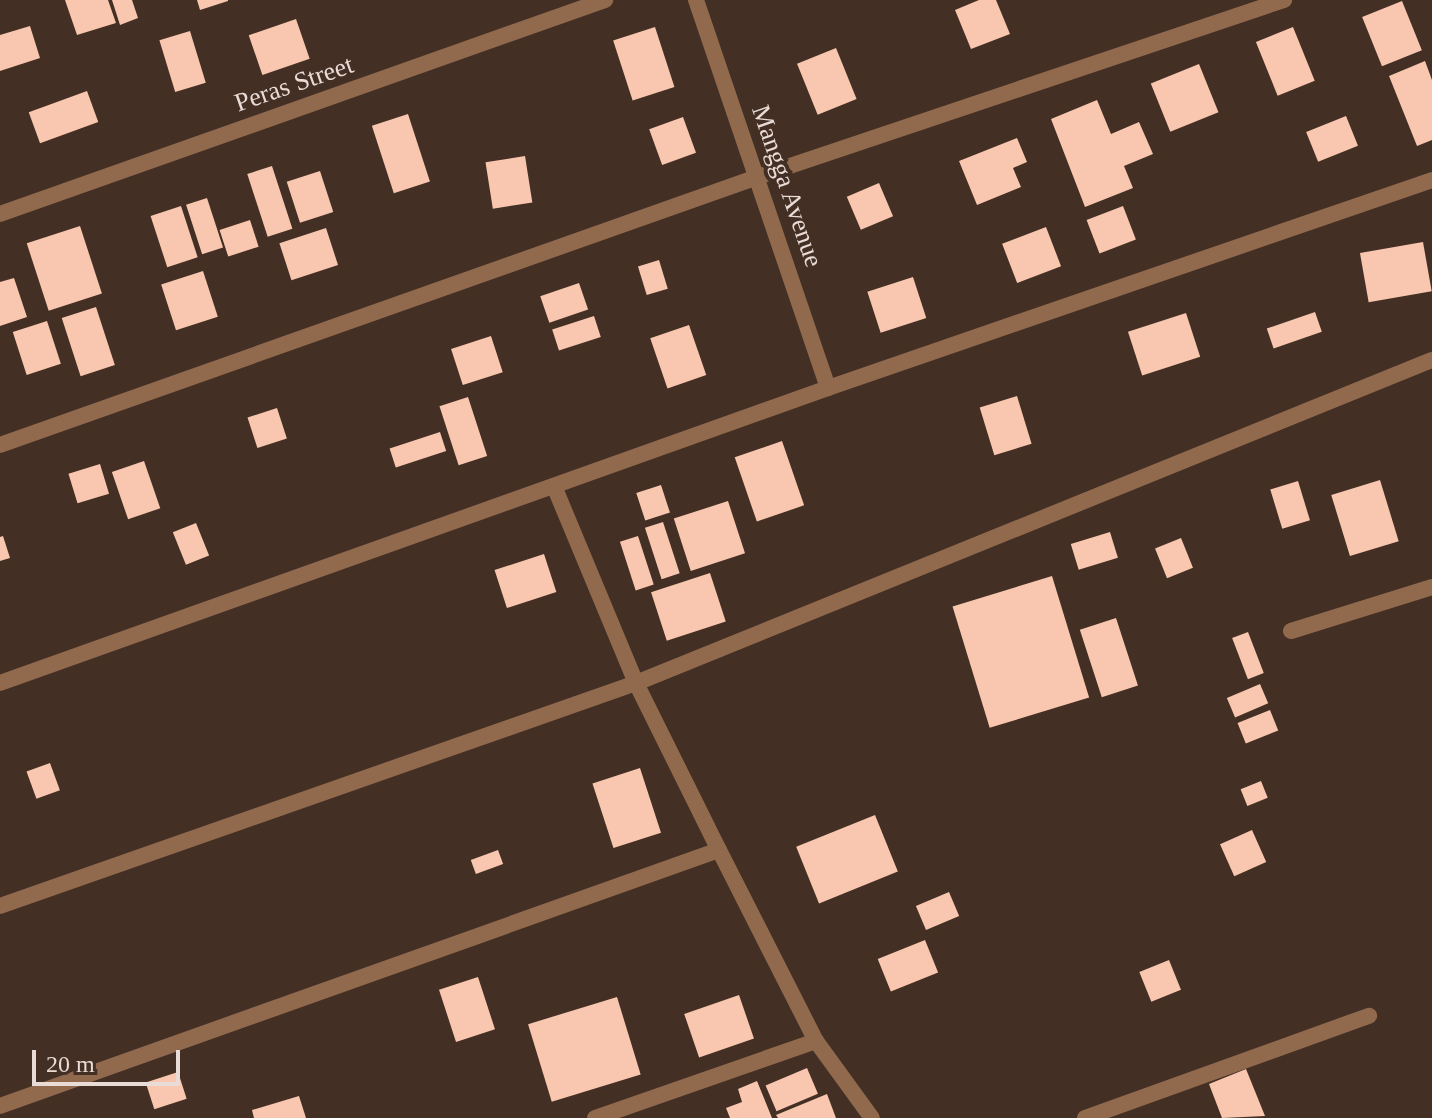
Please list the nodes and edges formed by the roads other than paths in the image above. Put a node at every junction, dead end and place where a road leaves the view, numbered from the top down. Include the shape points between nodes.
1 (605, 0) edge
2 (696, 0) edge
3 (1284, 0) edge
4 (760, 176) junction
5 (1432, 180) edge
6 (0, 214) edge
7 (1432, 360) edge
8 (828, 388) junction
9 (0, 445) edge
10 (554, 486) junction
11 (1432, 587) edge
12 (1291, 631) dead end
13 (0, 683) edge
14 (636, 683) junction
15 (719, 850) junction
16 (0, 906) edge
17 (1369, 1016) dead end
18 (816, 1041) junction
19 (0, 1106) edge
20 (595, 1118) edge
21 (872, 1118) edge
22 (1085, 1118) edge

1 - 6 street, Peras Street
2 - 4 street, Mangga Avenue
3 - 4 street
4 - 8 street, Mangga Avenue
4 - 9 street
5 - 8 street
7 - 14 street
8 - 10 street
10 - 13 street
10 - 14 street
11 - 12 street
14 - 15 street
14 - 16 street
15 - 18 street
15 - 19 street
17 - 22 street
18 - 20 street
18 - 21 street

